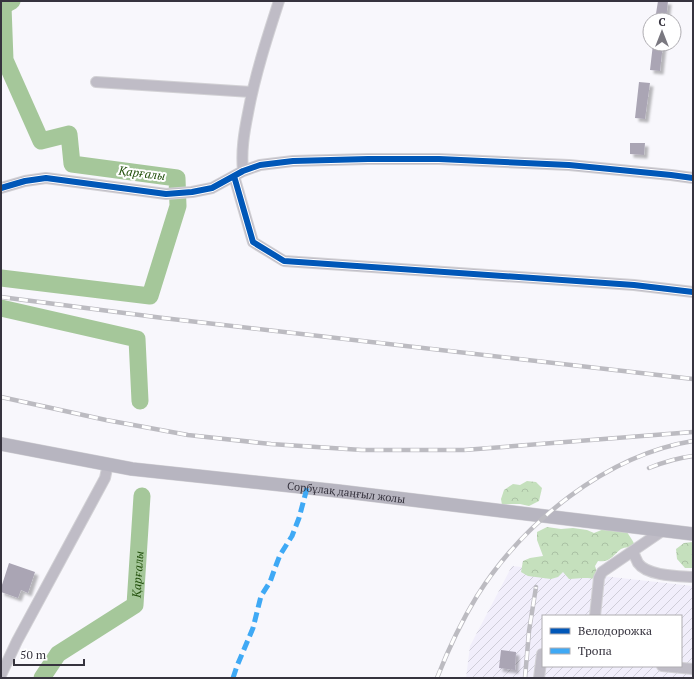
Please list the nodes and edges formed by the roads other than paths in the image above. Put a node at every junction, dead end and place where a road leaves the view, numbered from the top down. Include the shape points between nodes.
1 (279, 1) edge
2 (96, 82) dead end
3 (252, 92) junction
4 (238, 173) junction
5 (693, 178) edge
6 (1, 188) edge
7 (693, 292) edge
8 (1, 444) edge
9 (108, 464) junction
10 (662, 531) junction
11 (693, 534) edge
12 (633, 551) junction
13 (693, 577) edge
14 (595, 615) edge
15 (542, 654) edge
16 (672, 667) edge
17 (693, 669) edge
18 (1, 675) edge
19 (539, 678) edge

1 - 3 street via 261,54
2 - 3 street
3 - 4 street
4 - 5 street via 260,165 293,161 439,159 569,165
4 - 6 street via 212,188 166,194 46,178
4 - 7 street via 253,242 284,262 634,285
8 - 9 main road, Сорбұлақ даңғыл жолы
9 - 10 main road, Сорбұлақ даңғыл жолы via 132,469
9 - 18 street via 105,478
10 - 11 main road, Сорбұлақ даңғыл жолы
10 - 12 street
12 - 13 street via 638,564 650,572
12 - 14 street via 602,572
15 - 19 street
16 - 17 street

